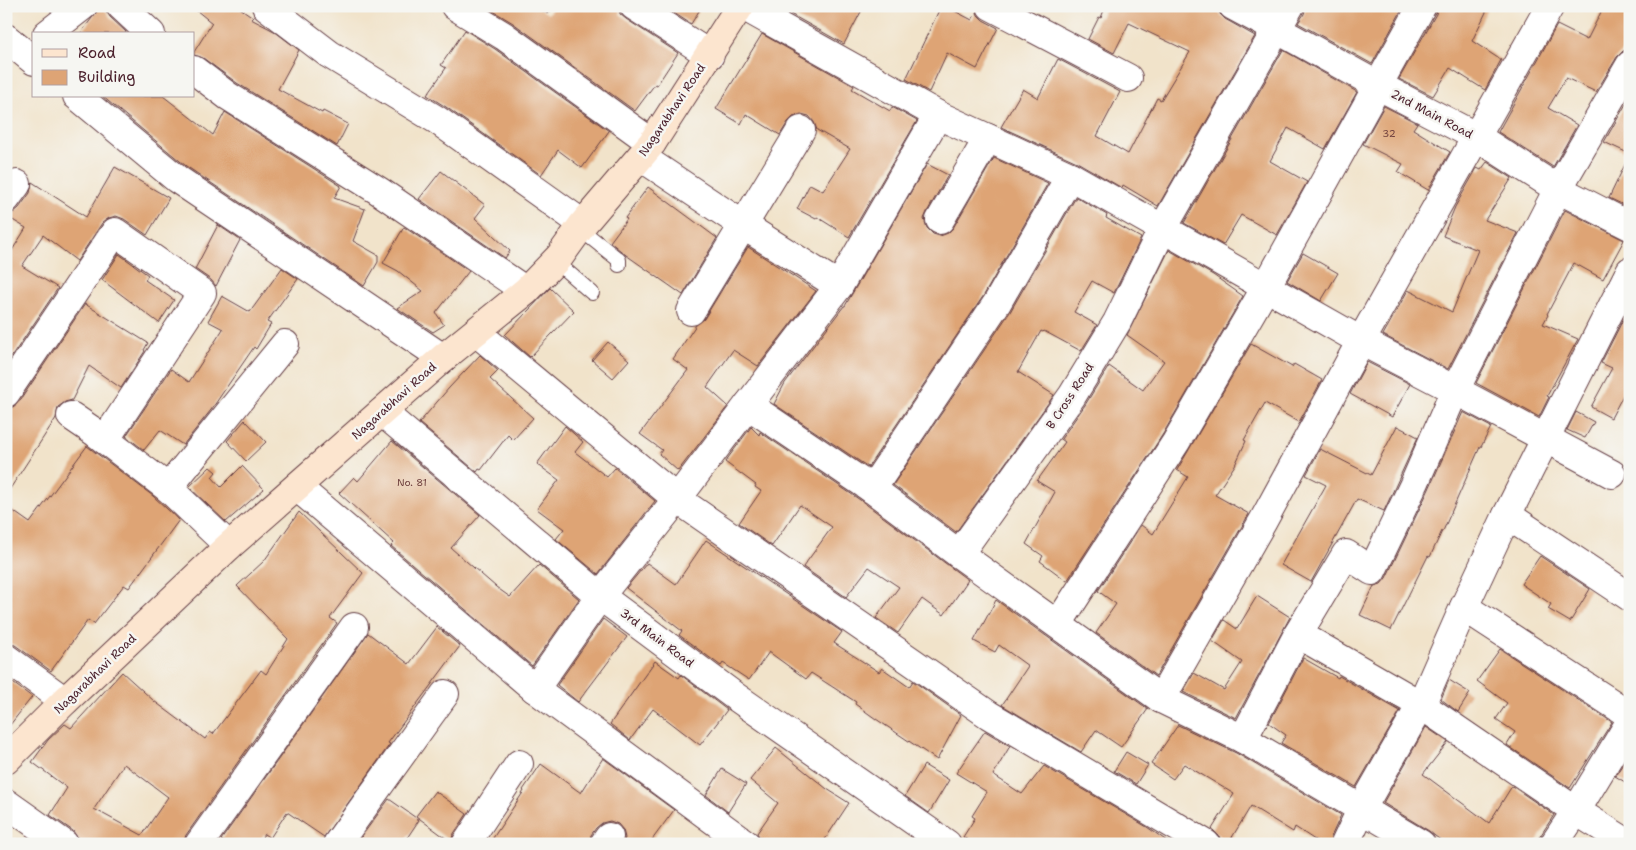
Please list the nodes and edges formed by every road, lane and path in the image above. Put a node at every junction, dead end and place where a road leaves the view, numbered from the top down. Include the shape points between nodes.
1 (83, 6) edge
2 (121, 6) edge
3 (266, 6) edge
4 (455, 6) edge
5 (634, 6) edge
6 (742, 6) edge
7 (991, 6) edge
8 (1233, 6) edge
9 (1422, 6) edge
10 (1550, 6) edge
11 (1283, 18) edge
12 (50, 32) edge
13 (149, 32) edge
14 (710, 55) junction
15 (1630, 64) edge
16 (195, 71) edge
17 (1128, 78) dead end
18 (1379, 86) junction
19 (79, 98) edge
20 (938, 115) junction
21 (801, 130) dead end
22 (1477, 137) junction
23 (988, 138) junction
24 (647, 150) junction
25 (1070, 176) junction
26 (1558, 189) junction
27 (940, 220) dead end
28 (743, 225) junction
29 (1630, 226) edge
30 (581, 227) junction
31 (1163, 228) junction
32 (555, 261) junction
33 (619, 265) dead end
34 (1630, 271) edge
35 (839, 286) junction
36 (1266, 286) junction
37 (526, 291) junction
38 (592, 293) dead end
39 (691, 311) dead end
40 (476, 332) junction
41 (1361, 342) junction
42 (285, 344) dead end
43 (443, 358) junction
44 (1455, 390) junction
45 (6, 393) edge
46 (748, 405) junction
47 (382, 412) junction
48 (71, 416) dead end
49 (1544, 438) junction
50 (105, 440) junction
51 (1612, 474) dead end
52 (297, 487) junction
53 (168, 488) junction
54 (872, 489) junction
55 (677, 499) junction
56 (1507, 514) junction
57 (229, 546) junction
58 (959, 554) junction
59 (600, 596) junction
60 (1630, 597) edge
61 (1464, 607) junction
62 (1058, 624) junction
63 (354, 627) dead end
64 (1298, 634) junction
65 (6, 658) edge
66 (535, 689) junction
67 (445, 694) dead end
68 (1161, 699) junction
69 (65, 702) junction
70 (1421, 705) junction
71 (1630, 715) edge
72 (1630, 722) edge
73 (1243, 739) junction
74 (6, 760) edge
75 (520, 764) dead end
76 (6, 803) edge
77 (1362, 808) junction
78 (1576, 811) junction
79 (64, 844) edge
80 (199, 844) edge
81 (337, 844) edge
82 (466, 844) edge
83 (746, 844) edge
84 (947, 844) edge
85 (1206, 844) edge
86 (1344, 844) edge
87 (1421, 844) edge
88 (1554, 844) edge
89 (1629, 844) edge

1 - 12 street
2 - 13 street
3 - 30 street via 329,54 437,120
4 - 24 street via 504,36
5 - 14 street
6 - 14 main road, Nagarabhavi Road
6 - 20 street
7 - 17 street
8 - 11 street, 2nd Main Road
9 - 18 street
10 - 22 street
11 - 18 street, 2nd Main Road
11 - 31 street, B Cross Road
14 - 24 main road, Nagarabhavi Road
15 - 26 street
16 - 37 street via 228,96 379,191
18 - 22 street, 2nd Main Road
18 - 36 street
19 - 43 street via 177,179
20 - 23 street
20 - 35 street
21 - 28 street
22 - 26 street, 2nd Main Road
22 - 41 street
23 - 25 street
23 - 27 street
24 - 28 street
24 - 30 main road, Nagarabhavi Road
25 - 31 street
25 - 54 street via 997,303
26 - 29 street, 2nd Main Road
26 - 44 street
28 - 35 street
28 - 39 street
30 - 32 main road, Nagarabhavi Road
30 - 33 lane via 619,260
31 - 36 street
31 - 58 street, B Cross Road via 1117,322 1072,396
32 - 37 main road, Nagarabhavi Road
32 - 38 lane
34 - 49 street
35 - 46 street
36 - 41 street
36 - 62 street via 1176,442
37 - 40 main road, Nagarabhavi Road
40 - 43 main road, Nagarabhavi Road
40 - 55 street
41 - 44 street
41 - 68 street
42 - 53 street
43 - 47 main road, Nagarabhavi Road
44 - 49 street
44 - 64 street via 1416,482 1372,571 1346,554
45 - 50 street via 115,232 202,293
46 - 54 street
46 - 55 street
47 - 52 main road, Nagarabhavi Road
47 - 59 street, 3rd Main Road
48 - 50 street
49 - 51 street
49 - 56 street
50 - 53 street
52 - 57 main road, Nagarabhavi Road
52 - 66 street
53 - 57 street
54 - 58 street
55 - 59 street
55 - 85 street via 989,715
56 - 60 street
56 - 61 street
57 - 69 main road, Nagarabhavi Road
58 - 62 street
59 - 66 street
59 - 84 street, 3rd Main Road via 736,697
61 - 70 street
61 - 71 street
62 - 68 street
63 - 80 street
64 - 70 street
64 - 73 street
65 - 69 street
66 - 83 street
67 - 81 street
68 - 73 street
69 - 74 main road, Nagarabhavi Road
70 - 77 street
70 - 78 street
72 - 78 street
73 - 77 street
75 - 82 street
76 - 79 street
77 - 86 street
77 - 87 street
78 - 88 street
78 - 89 street

